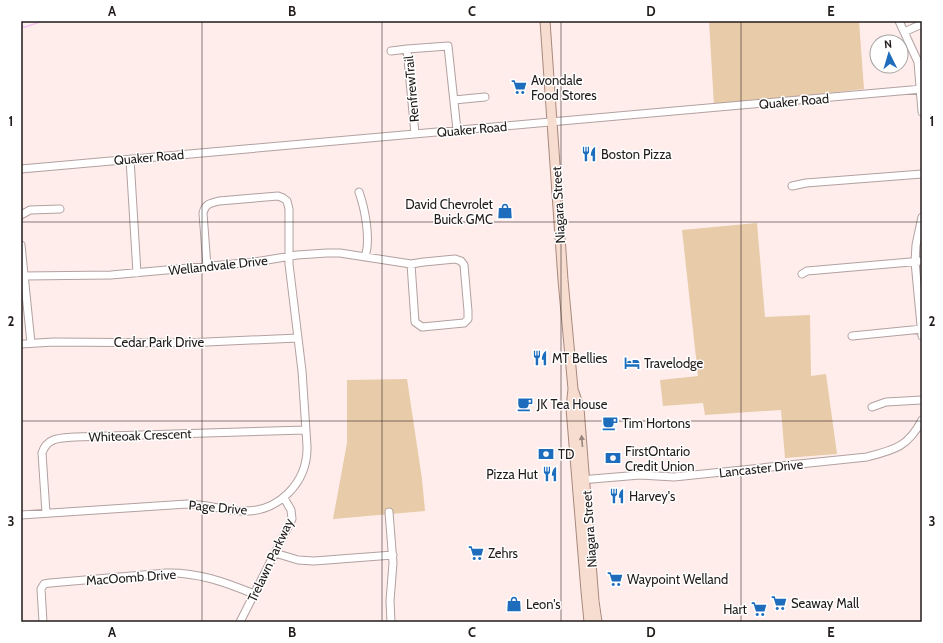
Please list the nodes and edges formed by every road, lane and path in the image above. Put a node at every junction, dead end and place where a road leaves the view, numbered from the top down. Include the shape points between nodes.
1 (545, 21) edge
2 (899, 21) edge
3 (922, 24) edge
4 (904, 32) junction
5 (407, 49) junction
6 (390, 51) dead end
7 (921, 89) edge
8 (485, 96) dead end
9 (454, 100) junction
10 (922, 112) edge
11 (553, 122) junction
12 (457, 130) junction
13 (415, 134) junction
14 (130, 158) junction
15 (21, 169) edge
16 (922, 174) edge
17 (792, 186) dead end
18 (359, 192) dead end
19 (60, 209) dead end
20 (21, 215) edge
21 (922, 217) edge
22 (21, 244) edge
23 (289, 256) junction
24 (366, 257) junction
25 (919, 262) edge
26 (411, 264) junction
27 (207, 266) junction
28 (137, 273) junction
29 (802, 274) dead end
30 (24, 276) junction
31 (922, 331) edge
32 (852, 336) dead end
33 (298, 338) junction
34 (31, 343) junction
35 (21, 344) edge
36 (922, 400) edge
37 (872, 408) dead end
38 (922, 420) edge
39 (306, 430) junction
40 (581, 480) junction
41 (284, 498) junction
42 (46, 512) junction
43 (389, 512) dead end
44 (21, 515) edge
45 (275, 552) junction
46 (392, 555) junction
47 (254, 594) junction
48 (43, 622) edge
49 (240, 622) edge
50 (391, 622) edge
51 (589, 622) edge
52 (597, 622) edge

1 - 11 main road, Niagara Street
2 - 4 street
3 - 4 street
4 - 7 street via 917,58
5 - 6 street
5 - 9 street, RenfrewTrail via 448,46
5 - 13 street, RenfrewTrail
7 - 10 street
7 - 11 street, Quaker Road
8 - 9 street
9 - 12 street, RenfrewTrail
11 - 12 street, Quaker Road
11 - 40 main road, Niagara Street via 563,280 573,389 579,408
12 - 13 street, Quaker Road
13 - 14 street, Quaker Road
14 - 15 street, Quaker Road
14 - 28 street
16 - 17 street
18 - 24 street via 365,212 368,251
19 - 20 street via 30,210
21 - 25 street via 916,244
22 - 30 street
23 - 24 street, Wellandvale Drive via 327,253
23 - 27 street, Wellandvale Drive
23 - 27 street, Page Drive via 290,214 285,199 278,196 219,201 204,208
23 - 33 street, Page Drive
24 - 26 street, Wellandvale Drive
25 - 29 street via 807,271
25 - 31 street
26 - 26 street, Wellandvale Drive via 415,322 422,328 464,323 468,319 468,311 464,265 461,261 454,259
27 - 28 street, Wellandvale Drive
28 - 30 street, Wellandvale Drive
30 - 34 street
31 - 32 street
33 - 34 street, Cedar Park Drive via 185,343
33 - 39 street, Page Drive
34 - 35 street, Cedar Park Drive
36 - 37 street via 886,402
38 - 40 street, Lancaster Drive via 903,444 867,457 674,477 640,475
39 - 41 street, Page Drive via 307,452 304,468 295,486
39 - 42 street, Whiteoak Crescent via 54,439 46,445 42,453
40 - 51 main road, Niagara Street
40 - 52 main road, Niagara Street
41 - 42 street, Page Drive via 265,508 248,511 191,504
41 - 45 street, Trelawn Parkway via 292,513 292,519
42 - 44 street, Page Drive
43 - 46 street
45 - 46 street via 303,561
45 - 47 street, Trelawn Parkway
46 - 50 street
47 - 48 street, MacOomb Drive via 215,579 166,573 50,583 44,584 41,589
47 - 49 street, Trelawn Parkway

